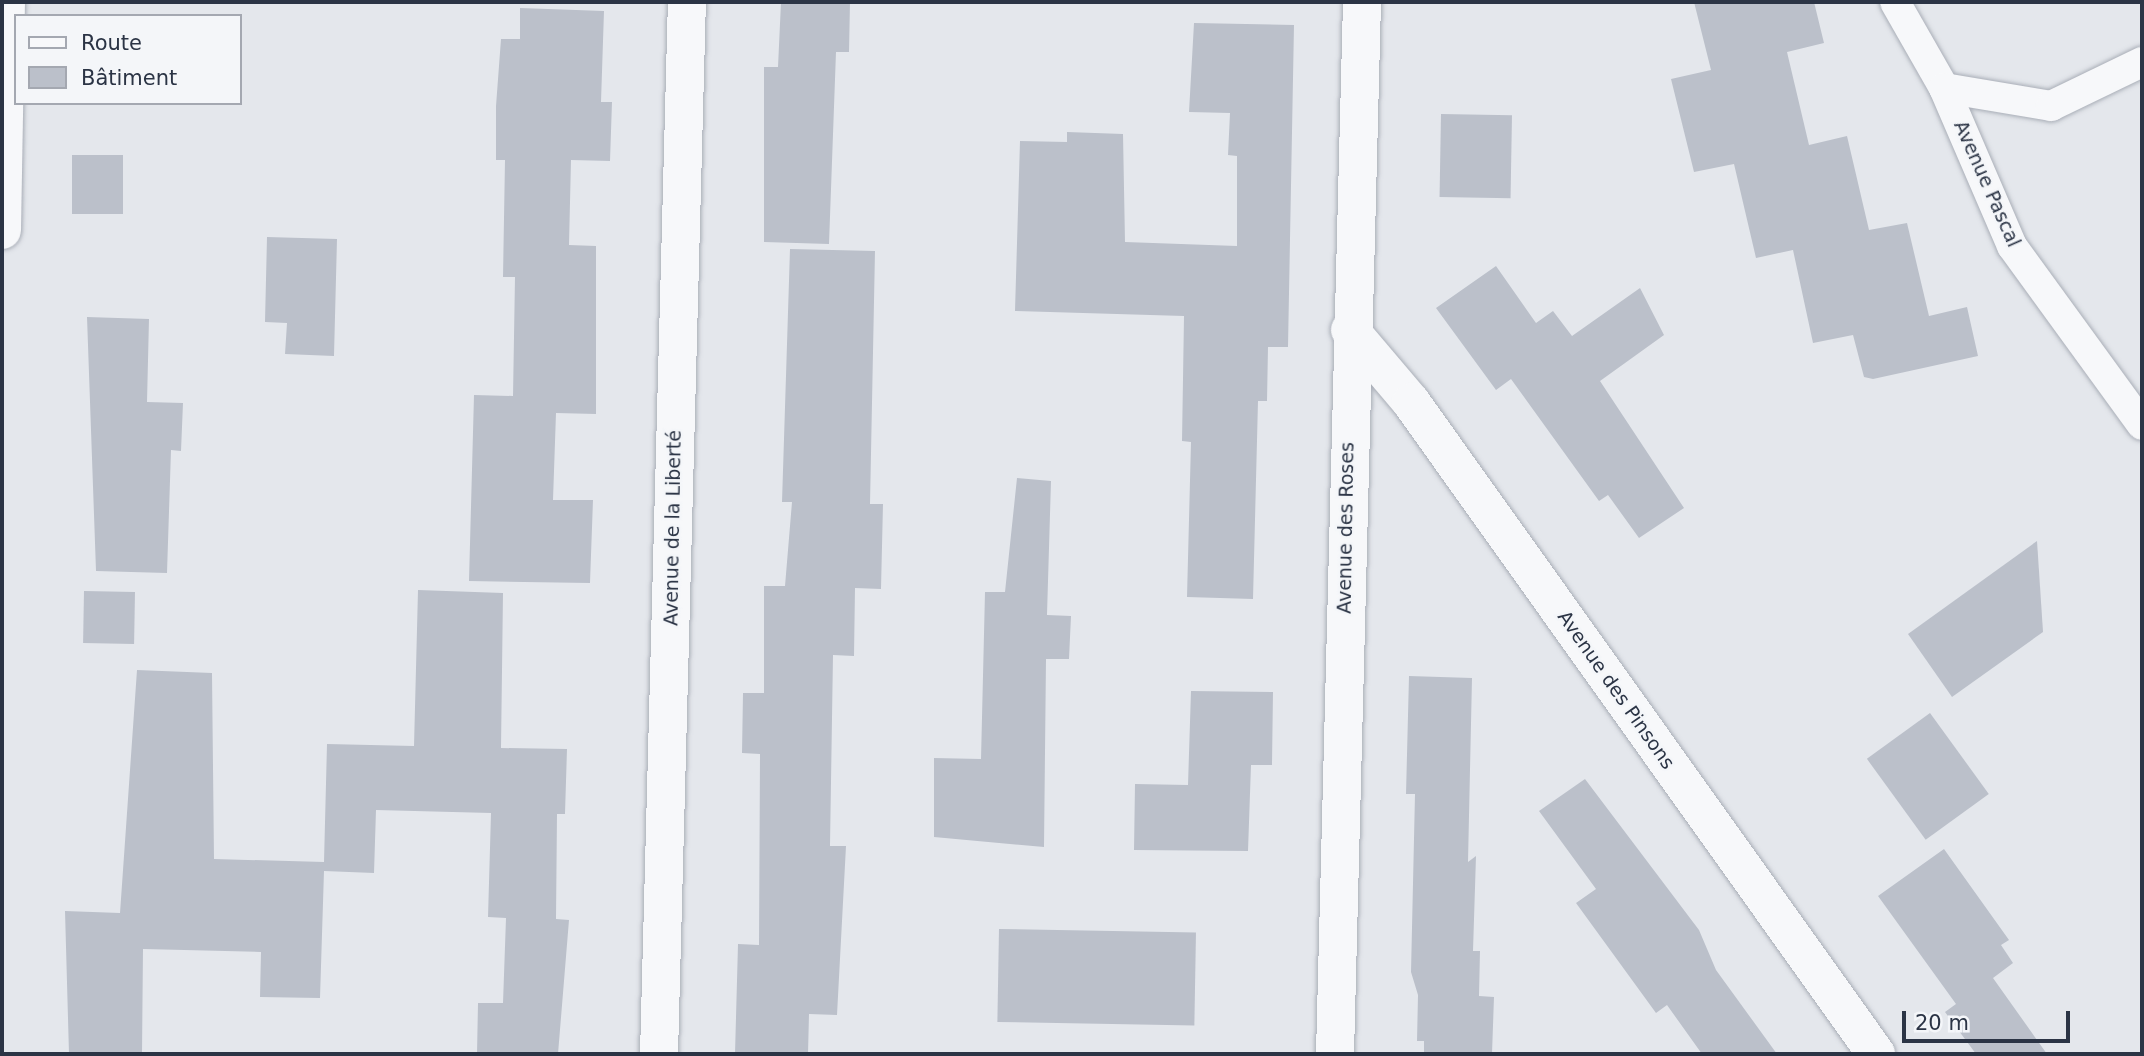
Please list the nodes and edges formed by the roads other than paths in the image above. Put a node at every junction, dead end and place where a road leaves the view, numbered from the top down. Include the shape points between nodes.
1 (6, 2) edge
2 (687, 2) edge
3 (1362, 2) edge
4 (1895, 2) edge
5 (2142, 62) edge
6 (1944, 88) junction
7 (2, 230) edge
8 (1350, 330) junction
9 (2142, 425) edge
10 (659, 1054) edge
11 (1335, 1054) edge
12 (1876, 1054) edge

1 - 7 street
2 - 10 street, Avenue de la Liberté
3 - 8 street, Avenue des Roses
4 - 6 lane, Avenue Pascal
5 - 6 lane via 2051,106
6 - 9 lane, Avenue Pascal via 2012,246
8 - 11 street, Avenue des Roses
8 - 12 street, Avenue des Pinsons via 1411,402

